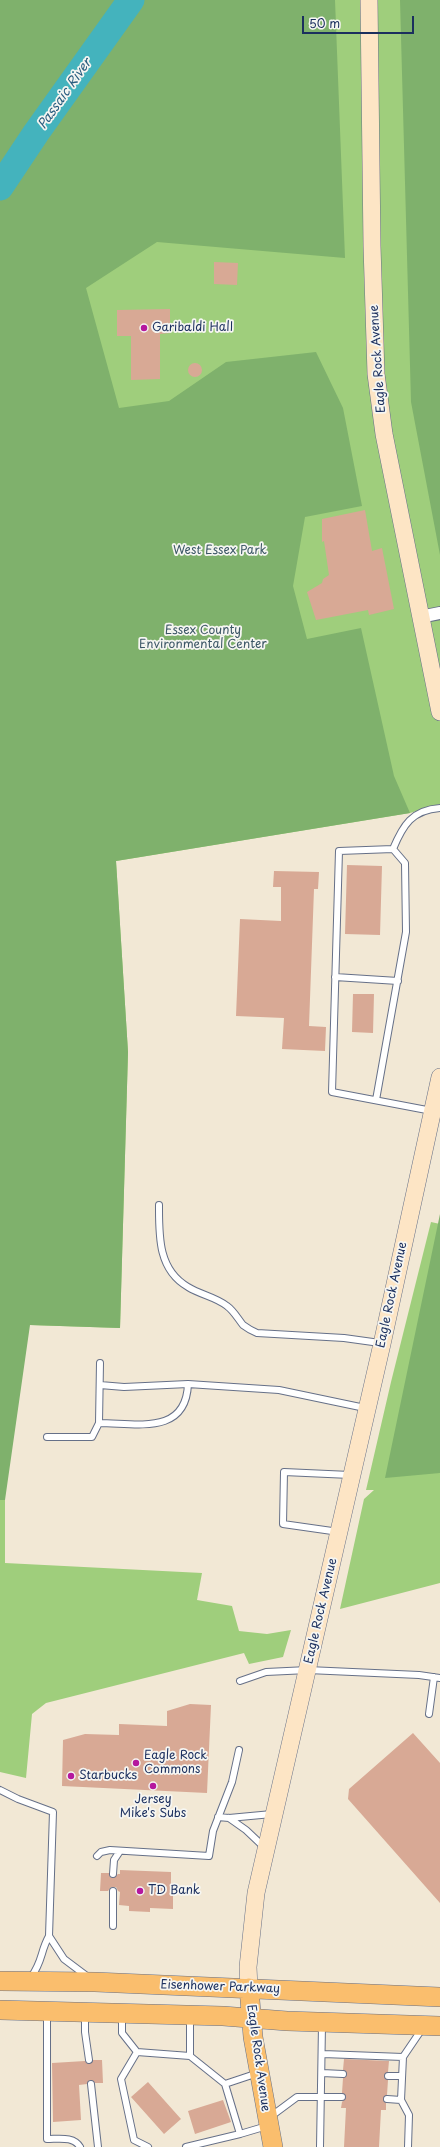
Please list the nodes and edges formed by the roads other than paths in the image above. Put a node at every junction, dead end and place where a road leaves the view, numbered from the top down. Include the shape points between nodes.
1 (369, 0) edge
2 (440, 614) edge
3 (420, 617) junction
4 (440, 712) edge
5 (440, 808) edge
6 (393, 849) junction
7 (335, 977) junction
8 (398, 981) junction
9 (440, 1077) edge
10 (376, 1100) junction
11 (433, 1111) junction
12 (159, 1205) dead end
13 (382, 1344) junction
14 (100, 1363) dead end
15 (188, 1384) junction
16 (100, 1385) junction
17 (367, 1408) junction
18 (99, 1423) junction
19 (47, 1437) dead end
20 (352, 1475) junction
21 (339, 1532) junction
22 (308, 1670) junction
23 (437, 1678) edge
24 (240, 1681) dead end
25 (429, 1714) dead end
26 (239, 1750) dead end
27 (0, 1790) edge
28 (273, 1814) junction
29 (218, 1818) junction
30 (229, 1818) junction
31 (265, 1849) junction
32 (120, 1851) junction
33 (97, 1856) dead end
34 (113, 1874) dead end
35 (113, 1891) dead end
36 (112, 1926) dead end
37 (49, 1936) junction
38 (0, 1981) edge
39 (27, 1981) junction
40 (95, 1982) junction
41 (249, 1988) junction
42 (440, 1997) edge
43 (0, 2010) edge
44 (47, 2011) junction
45 (85, 2011) junction
46 (122, 2013) junction
47 (190, 2015) junction
48 (251, 2018) junction
49 (322, 2021) junction
50 (432, 2025) edge
51 (137, 2052) junction
52 (322, 2054) junction
53 (190, 2056) junction
54 (403, 2057) junction
55 (89, 2060) dead end
56 (259, 2072) junction
57 (322, 2073) junction
58 (343, 2074) dead end
59 (388, 2076) dead end
60 (402, 2076) junction
61 (91, 2084) dead end
62 (225, 2084) junction
63 (321, 2096) junction
64 (342, 2097) dead end
65 (387, 2099) dead end
66 (401, 2100) junction
67 (268, 2122) junction
68 (240, 2134) junction
69 (80, 2147) edge
70 (98, 2147) edge
71 (148, 2147) edge
72 (186, 2147) edge
73 (273, 2147) edge
74 (320, 2147) edge
75 (408, 2147) edge

1 - 3 main road, Eagle Rock Avenue via 376,374 384,434
2 - 3 street
3 - 4 main road, Eagle Rock Avenue
5 - 6 lane via 411,818 402,828
6 - 7 lane via 339,851
6 - 8 lane via 406,862 406,932
7 - 8 lane
7 - 10 lane via 332,1092
8 - 10 lane
9 - 11 main road, Eagle Rock Avenue
10 - 11 lane
11 - 13 main road, Eagle Rock Avenue
12 - 13 lane via 160,1246 175,1279 228,1306 244,1326 257,1333 344,1338
13 - 17 main road, Eagle Rock Avenue
14 - 16 lane
15 - 16 lane via 124,1387
15 - 17 lane via 279,1390
15 - 18 lane via 180,1412 164,1422
16 - 18 lane
17 - 20 main road, Eagle Rock Avenue
18 - 19 lane via 92,1437
20 - 21 main road, Eagle Rock Avenue
20 - 21 lane via 284,1472 283,1524
21 - 22 main road, Eagle Rock Avenue
22 - 23 lane
22 - 24 lane via 266,1672
22 - 28 main road, Eagle Rock Avenue
23 - 25 lane
26 - 29 lane via 232,1782
27 - 37 lane via 53,1812
28 - 30 lane
28 - 31 main road, Eagle Rock Avenue
29 - 30 lane
29 - 32 lane via 209,1856
30 - 31 lane
31 - 41 main road, Eagle Rock Avenue via 256,1893 248,1967
32 - 33 lane via 106,1851
32 - 34 lane via 114,1860
35 - 36 lane
37 - 39 lane via 39,1966
37 - 40 lane via 64,1959
38 - 39 main road, Eisenhower Parkway
39 - 40 main road, Eisenhower Parkway
40 - 41 main road, Eisenhower Parkway
41 - 42 main road, Eisenhower Parkway
41 - 48 main road, Eagle Rock Avenue
43 - 44 main road
44 - 45 main road
44 - 69 lane via 47,2139 70,2139 78,2142
45 - 46 main road
45 - 55 lane via 84,2032
46 - 47 main road
46 - 51 lane via 122,2033
47 - 48 main road
47 - 53 lane
48 - 49 main road
48 - 56 main road, Eagle Rock Avenue
49 - 50 main road
49 - 52 lane
50 - 54 lane
51 - 53 lane
51 - 71 lane via 121,2079 134,2140
52 - 54 lane
52 - 57 lane
53 - 62 lane
54 - 60 lane
56 - 62 lane
56 - 67 main road, Eagle Rock Avenue
57 - 58 lane
57 - 63 lane
59 - 60 lane
60 - 66 lane
61 - 70 lane
62 - 68 lane
63 - 64 lane
63 - 67 lane via 297,2097
63 - 74 lane
65 - 66 lane
66 - 75 lane via 409,2115
67 - 68 lane
67 - 73 main road, Eagle Rock Avenue
68 - 72 lane

